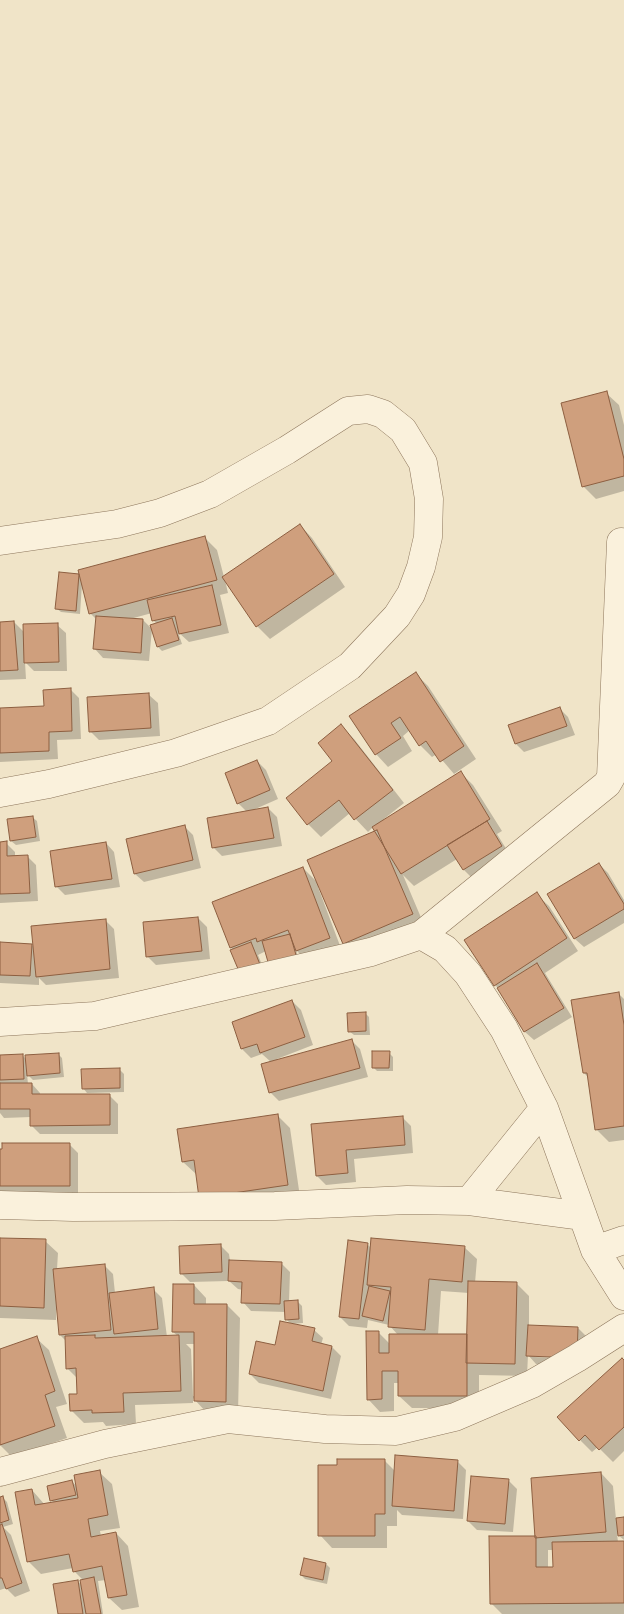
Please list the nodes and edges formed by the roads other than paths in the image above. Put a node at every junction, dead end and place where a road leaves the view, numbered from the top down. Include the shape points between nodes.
1 (0, 541) edge
2 (621, 542) dead end
3 (0, 792) edge
4 (421, 934) junction
5 (0, 1022) edge
6 (544, 1108) junction
7 (469, 1201) junction
8 (0, 1205) edge
9 (583, 1216) junction
10 (624, 1240) edge
11 (595, 1250) junction
12 (624, 1296) edge
13 (624, 1328) edge
14 (0, 1472) edge

1 - 3 street via 117,524 160,513 210,494 348,411 368,409 384,414 403,430 423,463 429,499 428,537 411,594 397,616 350,666 268,721 176,754 50,784
2 - 4 street via 611,777 607,784
4 - 5 street via 371,952 95,1016
4 - 6 street via 445,949 468,974 504,1029
6 - 7 street
6 - 9 street
7 - 8 street via 407,1200 275,1206
7 - 9 street
9 - 11 street
10 - 11 street
11 - 12 street
13 - 14 street via 532,1384 455,1417 396,1431 325,1429 228,1420 106,1444

